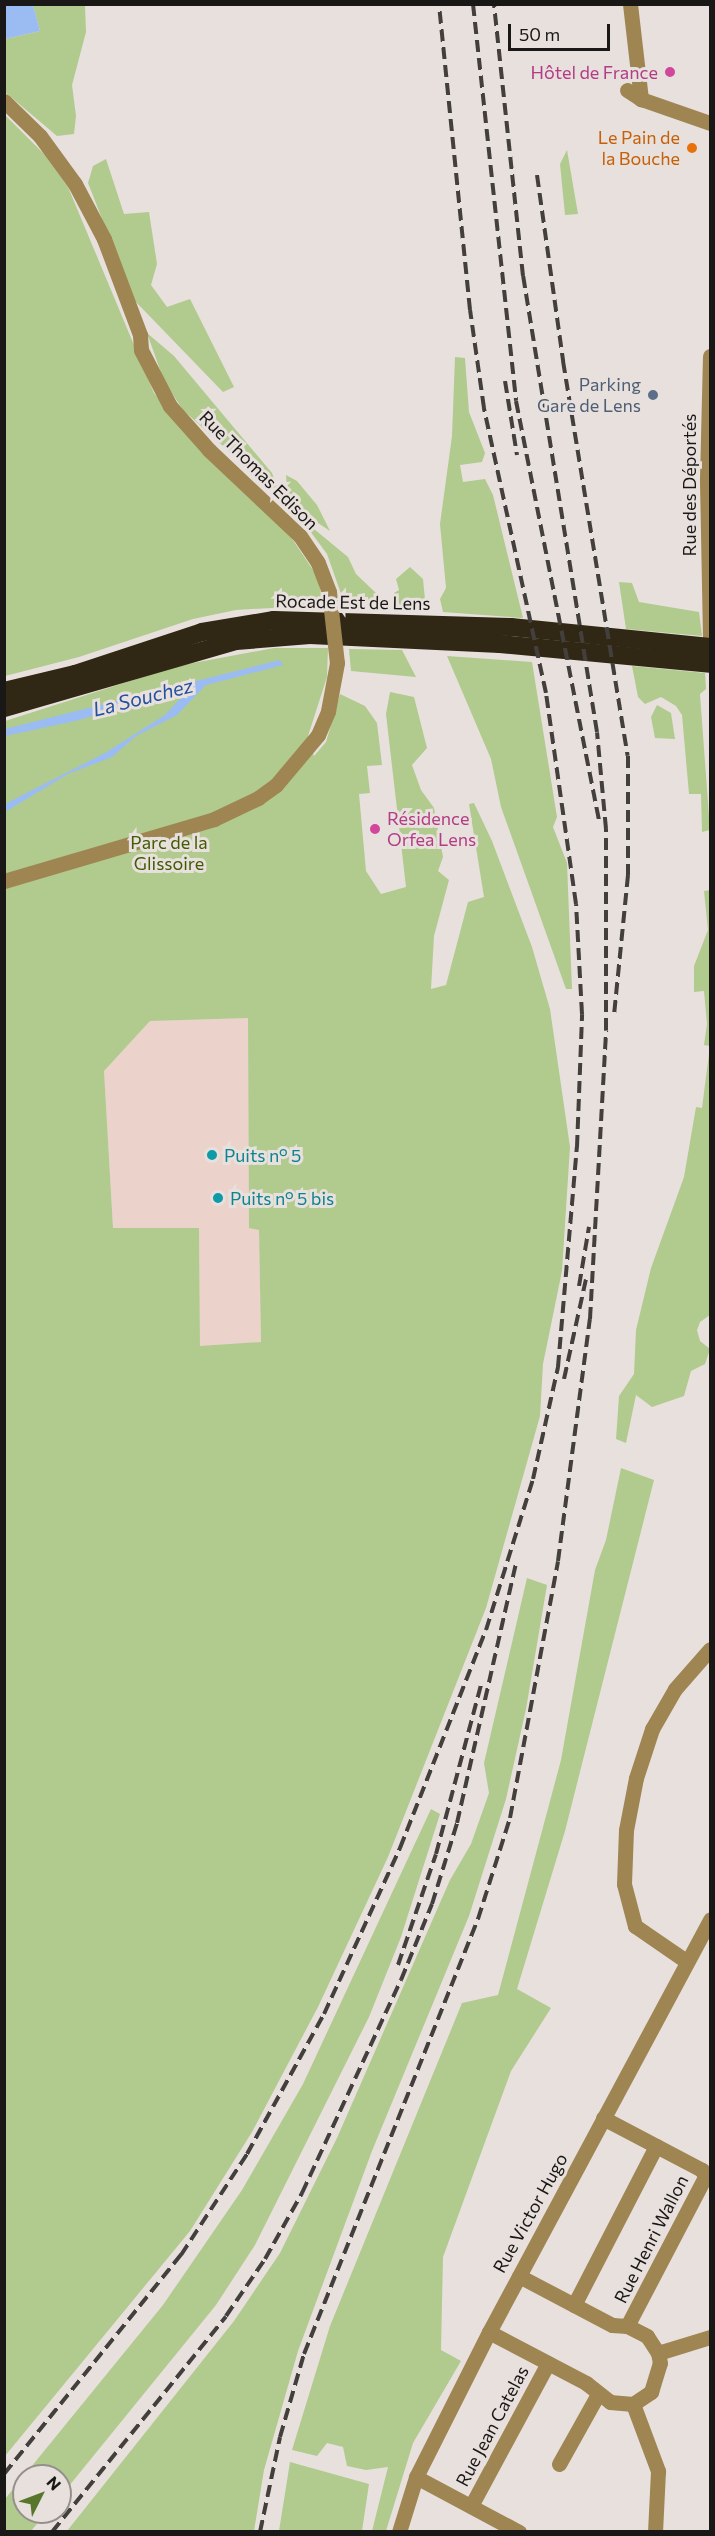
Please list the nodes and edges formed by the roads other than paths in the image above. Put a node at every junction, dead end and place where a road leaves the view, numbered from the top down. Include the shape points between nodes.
1 (630, 4) edge
2 (627, 90) dead end
3 (641, 99) junction
4 (4, 101) edge
5 (711, 123) edge
6 (711, 356) edge
7 (710, 624) edge
8 (711, 647) edge
9 (711, 664) edge
10 (4, 691) edge
11 (4, 708) edge
12 (4, 881) edge
13 (711, 1649) edge
14 (711, 1919) edge
15 (686, 1961) junction
16 (603, 2118) junction
17 (656, 2146) junction
18 (519, 2276) junction
19 (574, 2305) junction
20 (627, 2326) junction
21 (489, 2332) junction
22 (711, 2337) edge
23 (658, 2353) junction
24 (548, 2363) junction
25 (597, 2396) junction
26 (633, 2404) junction
27 (560, 2464) dead end
28 (416, 2477) junction
29 (471, 2506) junction
30 (399, 2532) edge
31 (519, 2532) edge
32 (655, 2532) edge

1 - 3 street
2 - 3 street
3 - 5 street
4 - 12 street, Rue Thomas Edison, bridge via 55,154 94,224 140,335 141,350 153,378 179,418 294,529 318,563 329,592 337,663 318,735 276,785 258,798 214,819
6 - 7 street, Rue des Déportés
8 - 10 highway, Rocade Est de Lens via 511,627 274,620 213,630 75,674
9 - 11 highway, Rocade Est de Lens via 500,644 310,635 236,641
13 - 15 street via 675,1689 652,1730 636,1778 626,1830 624,1884 635,1926
14 - 15 street, Rue Victor Hugo
15 - 16 street, Rue Victor Hugo
16 - 17 street, Rue Henri Wallon
16 - 18 street, Rue Victor Hugo
17 - 19 street
17 - 20 street, Rue Henri Wallon via 702,2170 705,2177
18 - 19 street
18 - 21 street, Rue Victor Hugo
19 - 20 street via 612,2325
20 - 23 street via 647,2336
21 - 24 street
21 - 28 street, Rue Victor Hugo
22 - 23 street
23 - 26 street via 659,2377 651,2392
24 - 25 street via 586,2383
24 - 29 street, Rue Jean Catelas
25 - 26 street via 610,2402
25 - 27 street
26 - 32 street via 658,2471
28 - 29 street
28 - 30 street, Rue Victor Hugo
29 - 31 street

